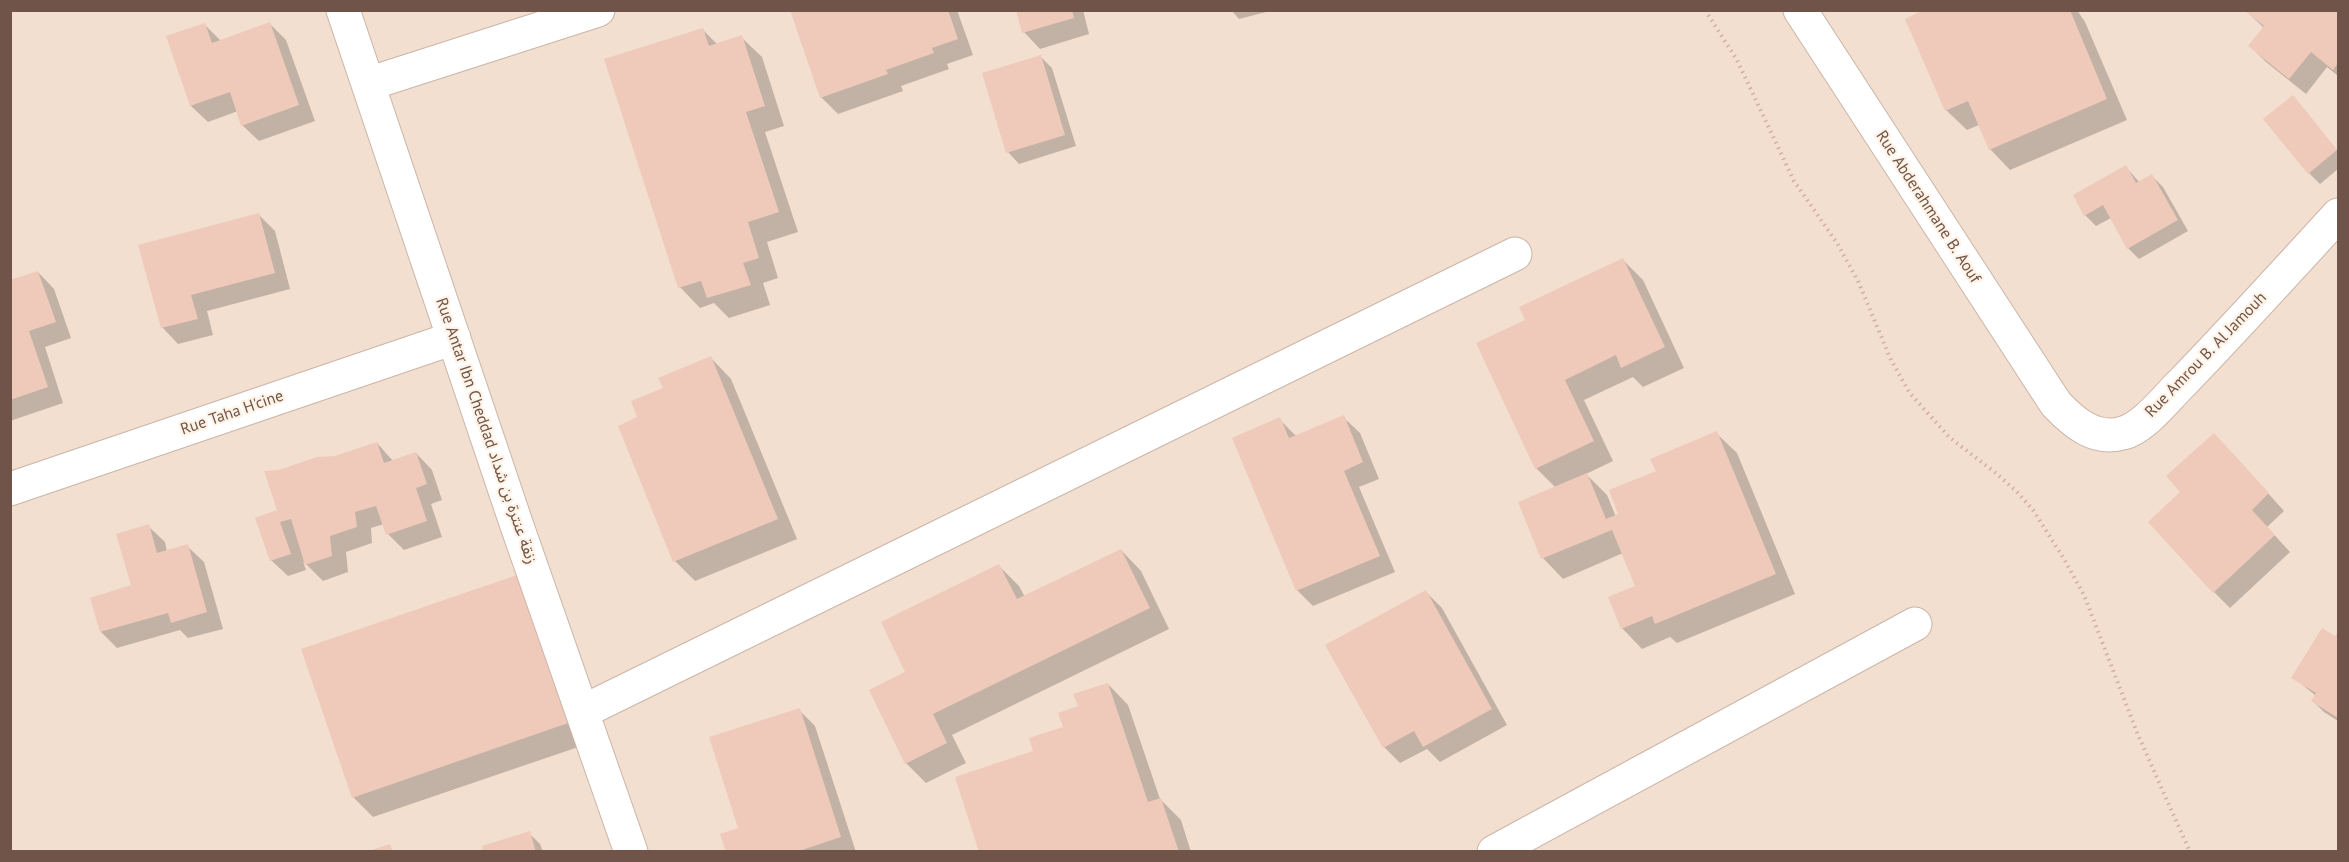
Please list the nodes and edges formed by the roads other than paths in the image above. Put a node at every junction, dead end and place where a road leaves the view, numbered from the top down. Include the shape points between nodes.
1 (343, 10) edge
2 (598, 10) edge
3 (1800, 10) edge
4 (368, 84) junction
5 (2338, 214) edge
6 (1515, 254) dead end
7 (454, 338) junction
8 (2056, 404) joint
9 (10, 489) edge
10 (1915, 624) dead end
11 (582, 712) junction
12 (631, 852) edge
13 (1494, 852) edge

1 - 4 street, Rue Antar Ibn Cheddad زنقة عنترة بن شداد
2 - 4 street
3 - 8 street, Rue Abderahmane B. Aouf
4 - 7 street, Rue Antar Ibn Cheddad زنقة عنترة بن شداد
5 - 8 street, Rue Amrou B. Al Jamouh via 2134,429 2112,435 2088,430
6 - 11 street
7 - 9 street, Rue Taha H'cine
7 - 11 street, Rue Antar Ibn Cheddad زنقة عنترة بن شداد
10 - 13 street
11 - 12 street, Rue Antar Ibn Cheddad زنقة عنترة بن شداد

